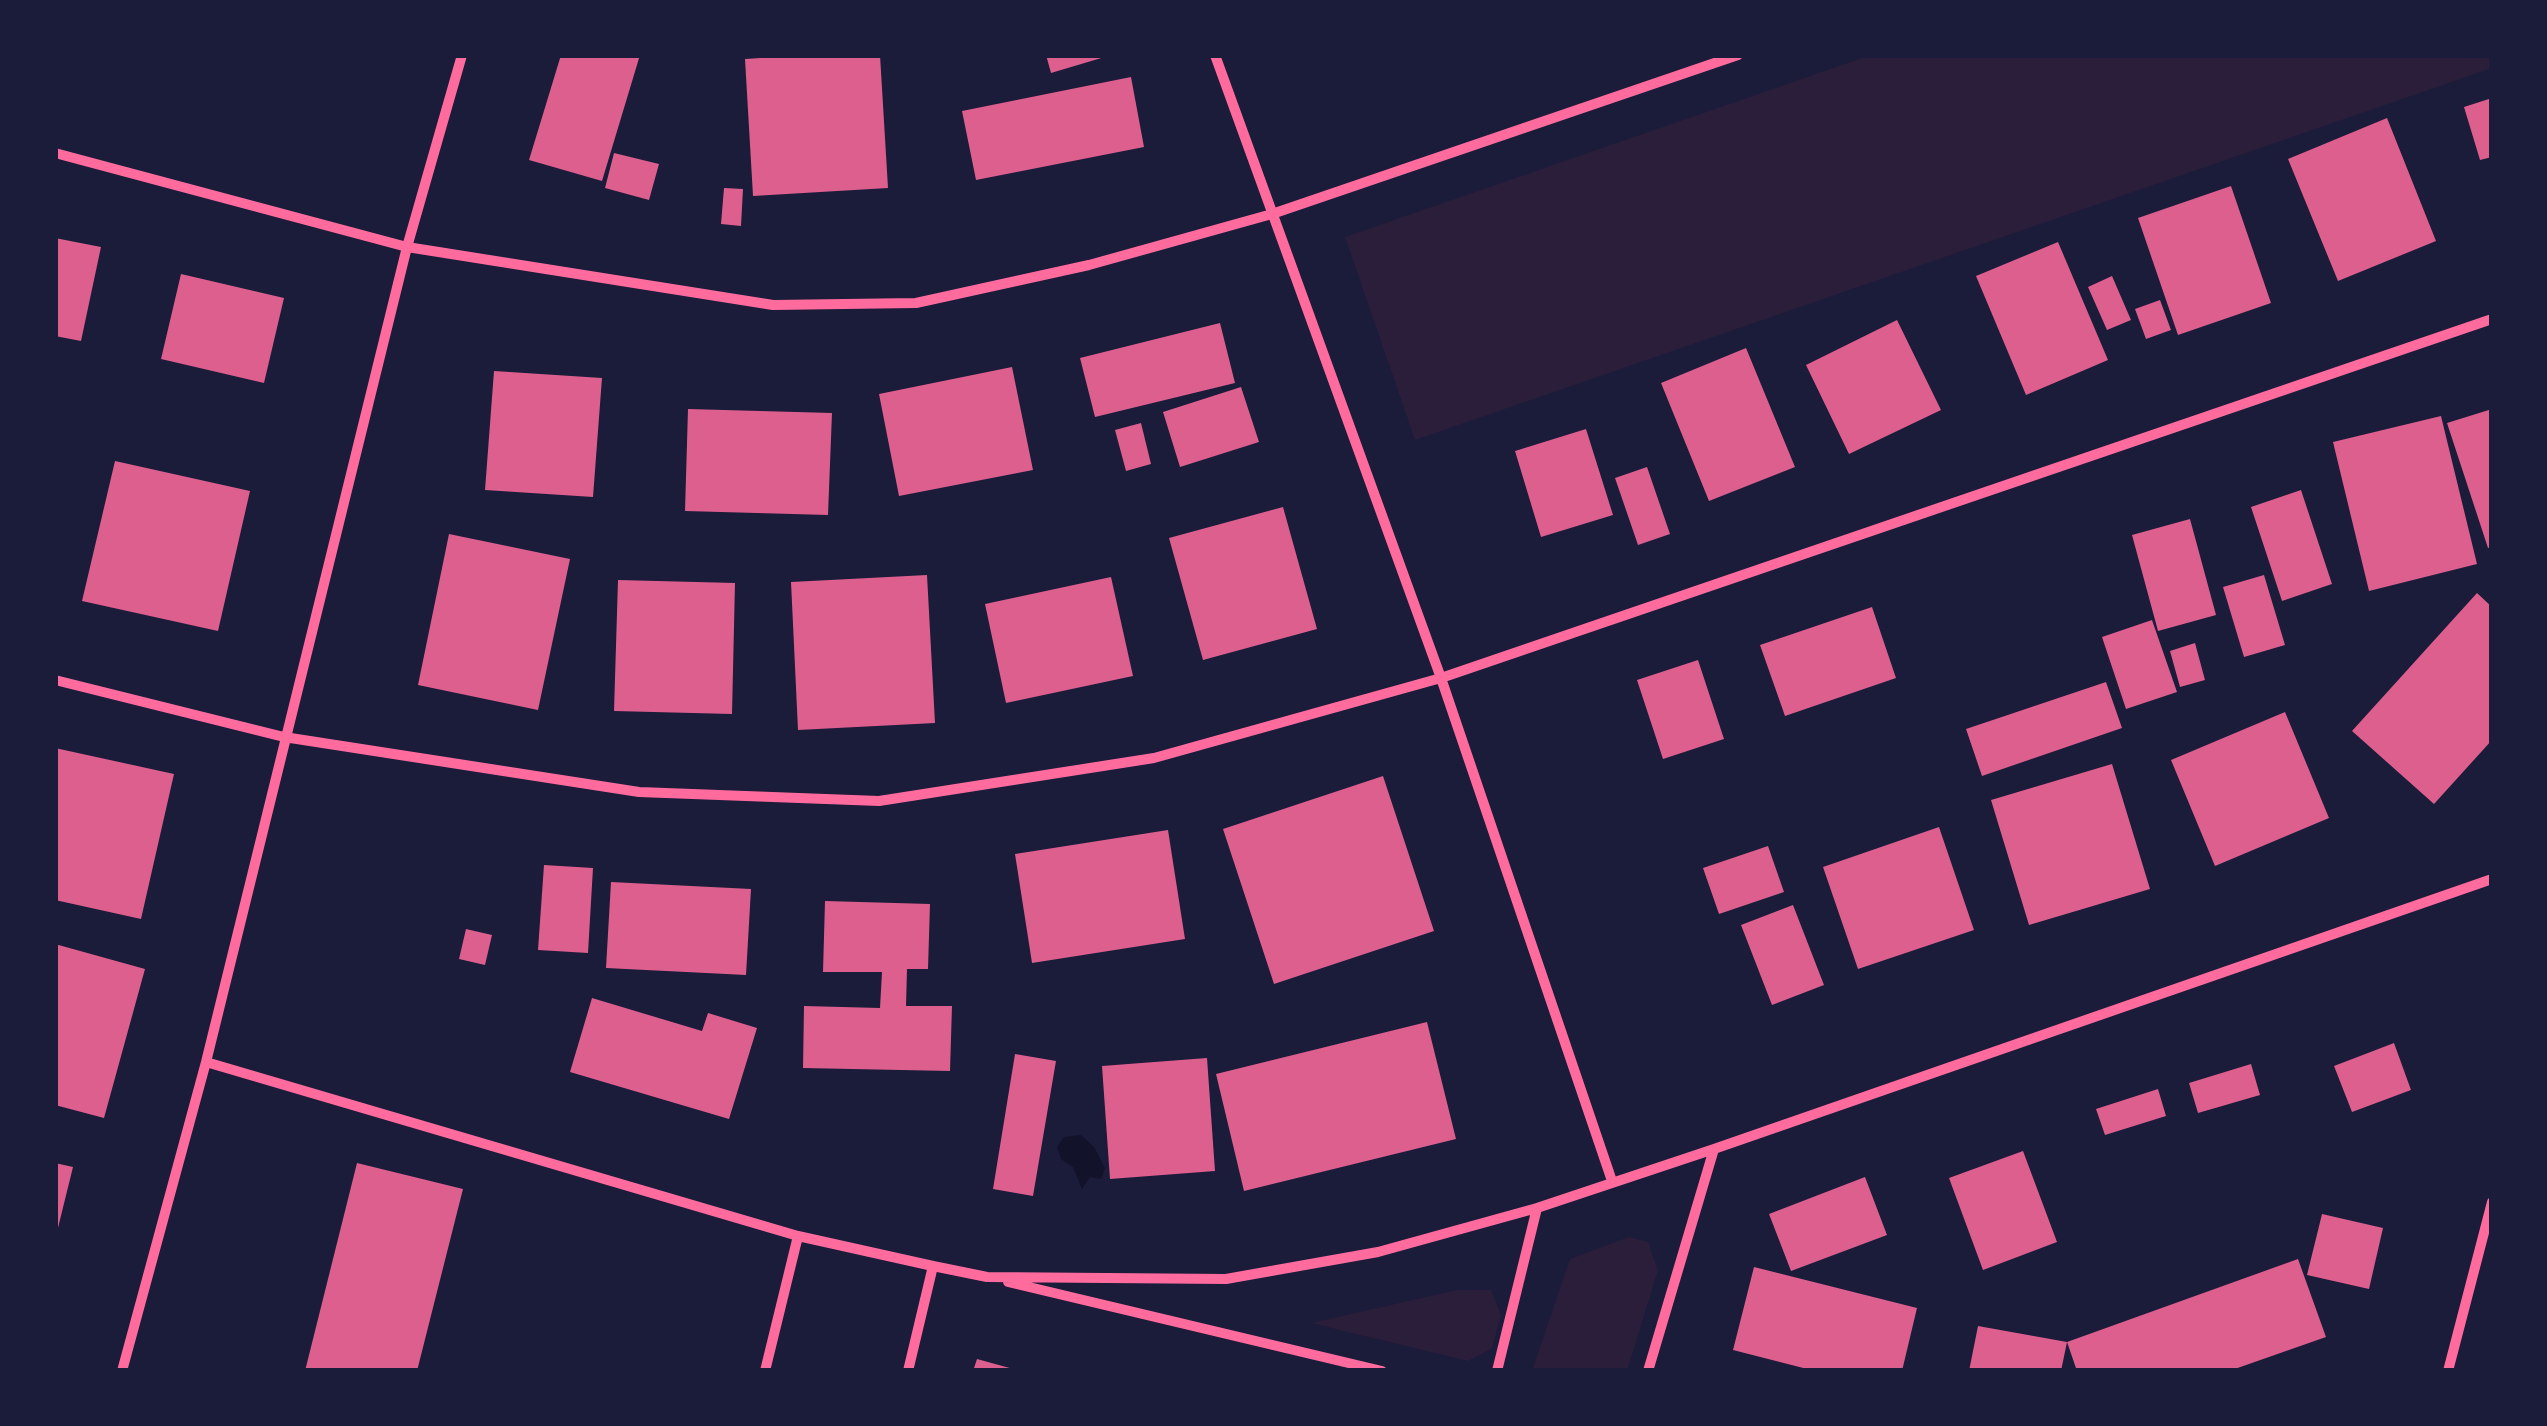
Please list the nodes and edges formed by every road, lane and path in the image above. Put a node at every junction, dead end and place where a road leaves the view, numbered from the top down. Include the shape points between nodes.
1 (462, 55) edge
2 (1216, 55) edge
3 (1738, 55) edge
4 (55, 152) edge
5 (1272, 214) junction
6 (407, 247) junction
7 (2492, 320) edge
8 (1441, 678) junction
9 (55, 680) edge
10 (284, 737) junction
11 (2492, 879) edge
12 (206, 1062) junction
13 (1714, 1150) junction
14 (1612, 1181) junction
15 (2492, 1202) edge
16 (1537, 1208) junction
17 (798, 1236) junction
18 (933, 1266) junction
19 (987, 1277) junction
20 (122, 1371) edge
21 (765, 1371) edge
22 (908, 1371) edge
23 (1382, 1371) edge
24 (1497, 1371) edge
25 (1648, 1371) edge
26 (2448, 1371) edge

1 - 6 street
2 - 5 street
3 - 5 street
4 - 6 street
5 - 6 street via 1089,265 916,303 773,306
5 - 8 street
6 - 10 street
7 - 8 street
8 - 10 street via 1154,758 879,801 638,792
8 - 14 street
9 - 10 street
10 - 12 street
11 - 13 street
12 - 17 street
12 - 20 street
13 - 14 street
13 - 25 street
14 - 16 street
15 - 26 street
16 - 19 street via 1378,1252 1226,1279
16 - 24 street
17 - 18 street
17 - 21 street
18 - 19 street
18 - 22 street
19 - 23 street

